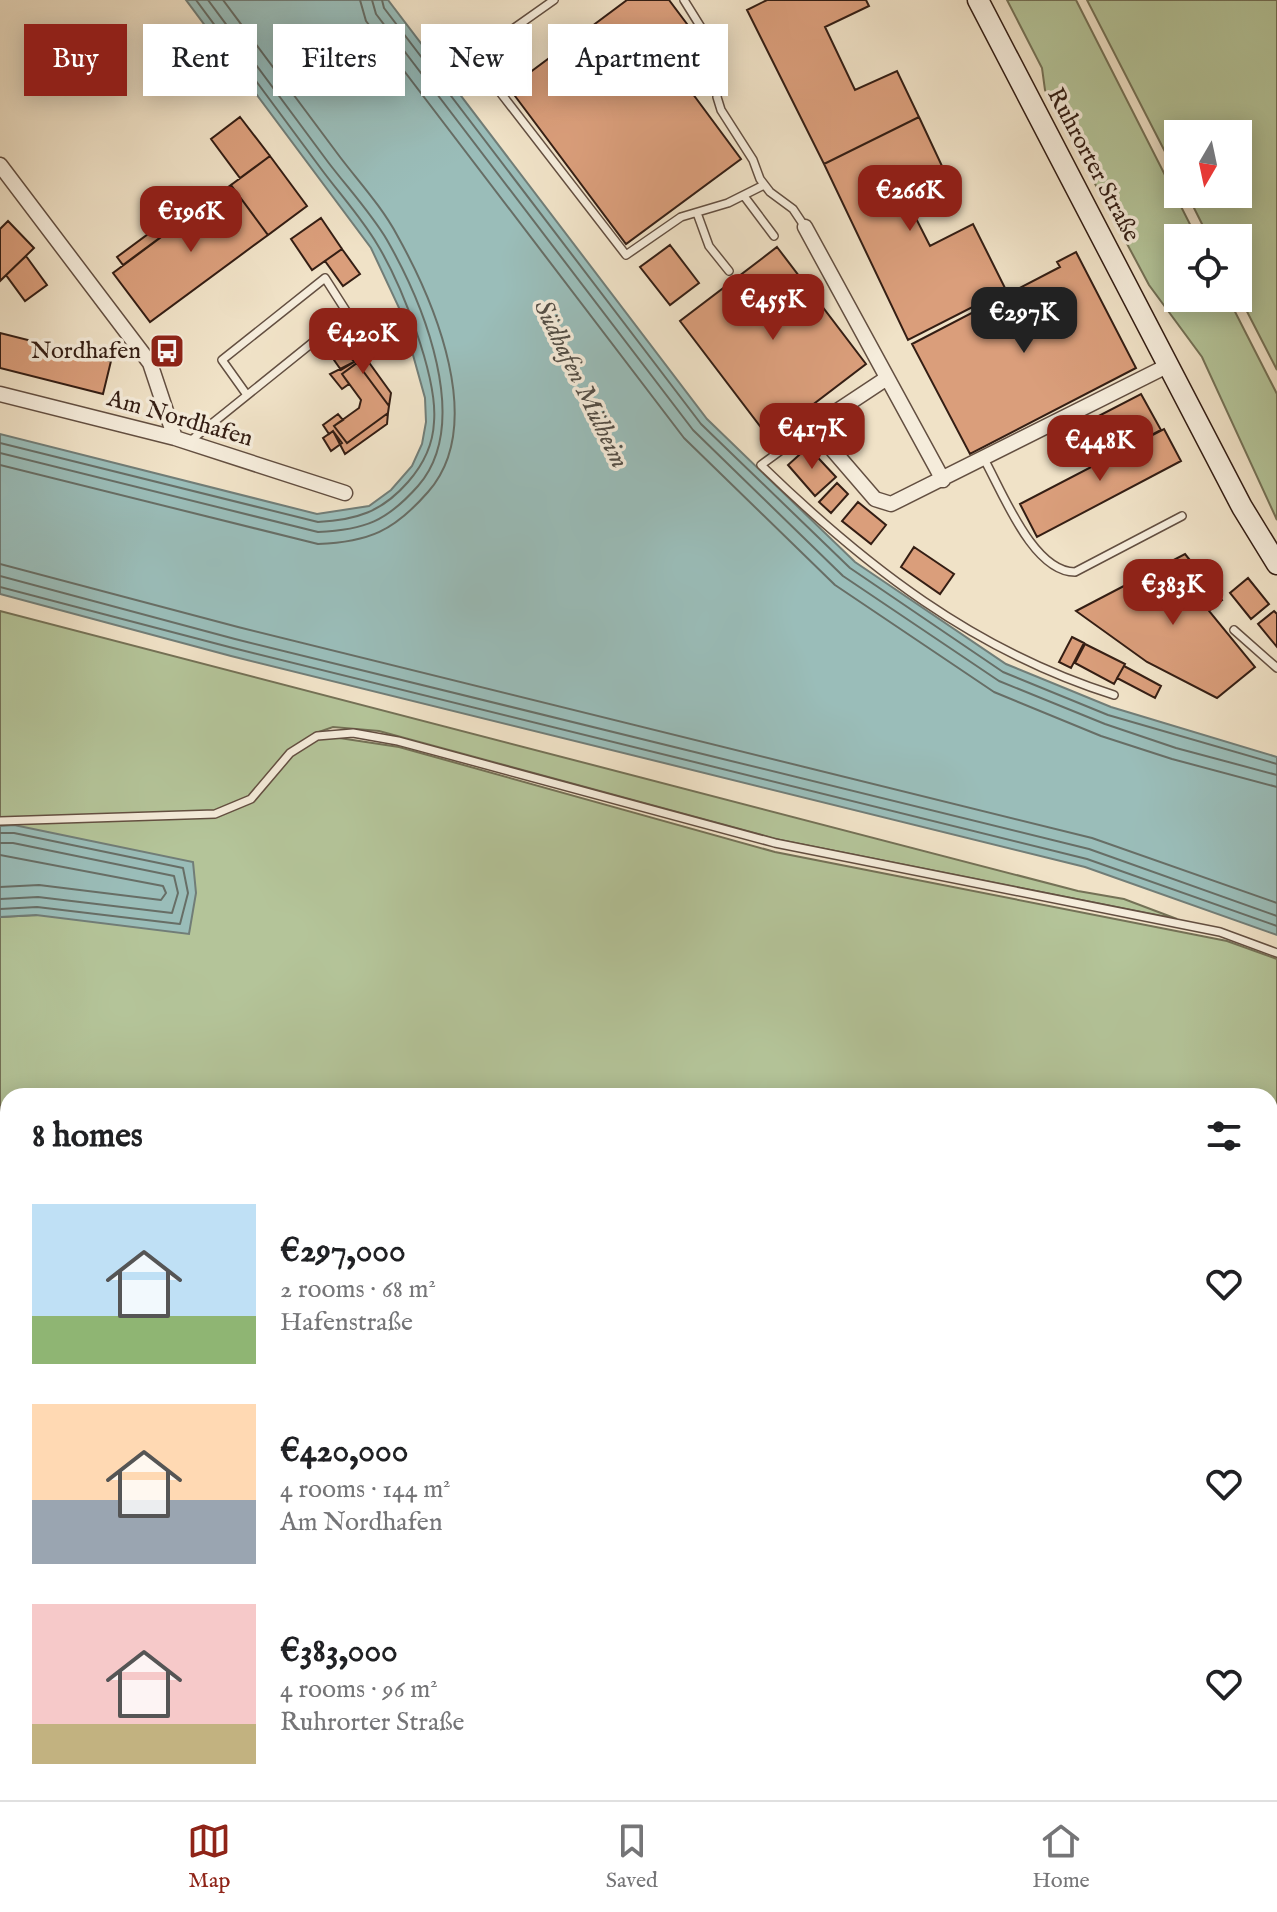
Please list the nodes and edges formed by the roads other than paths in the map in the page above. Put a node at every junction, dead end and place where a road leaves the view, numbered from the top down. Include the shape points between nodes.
1 (554, 0) edge
2 (684, 0) edge
3 (978, 0) edge
4 (0, 165) edge
5 (764, 185) junction
6 (744, 196) junction
7 (697, 213) junction
8 (805, 227) joint
9 (774, 236) dead end
10 (729, 271) dead end
11 (1169, 365) junction
12 (887, 378) junction
13 (0, 394) edge
14 (247, 395) junction
15 (813, 427) junction
16 (182, 440) junction
17 (984, 459) junction
18 (943, 480) junction
19 (345, 493) dead end
20 (1182, 516) dead end
21 (1277, 564) edge
22 (1234, 630) dead end
23 (1277, 668) edge
24 (1114, 695) dead end
25 (0, 821) edge
26 (1277, 953) edge

1 - 7 lane via 476,55 493,83 626,255 681,217
2 - 5 lane via 719,53 721,110
3 - 11 main road, Ruhrorter Straße
4 - 16 street via 150,363
5 - 6 lane
5 - 8 lane
6 - 7 lane
6 - 9 lane
7 - 10 lane via 709,246
8 - 12 street
11 - 17 street
11 - 21 main road, Ruhrorter Straße
12 - 15 street
12 - 18 street
13 - 16 street, Am Nordhafen
14 - 14 lane via 348,314 325,278 222,360
14 - 16 lane
15 - 18 street via 881,503 901,502
15 - 24 lane via 761,465 813,516 898,585 969,633 1026,663
16 - 19 street, Am Nordhafen
17 - 18 street
17 - 20 lane via 1040,555 1062,572 1075,572
22 - 23 lane
25 - 26 lane via 215,814 251,799 290,753 317,736 353,733 775,843 1220,932

